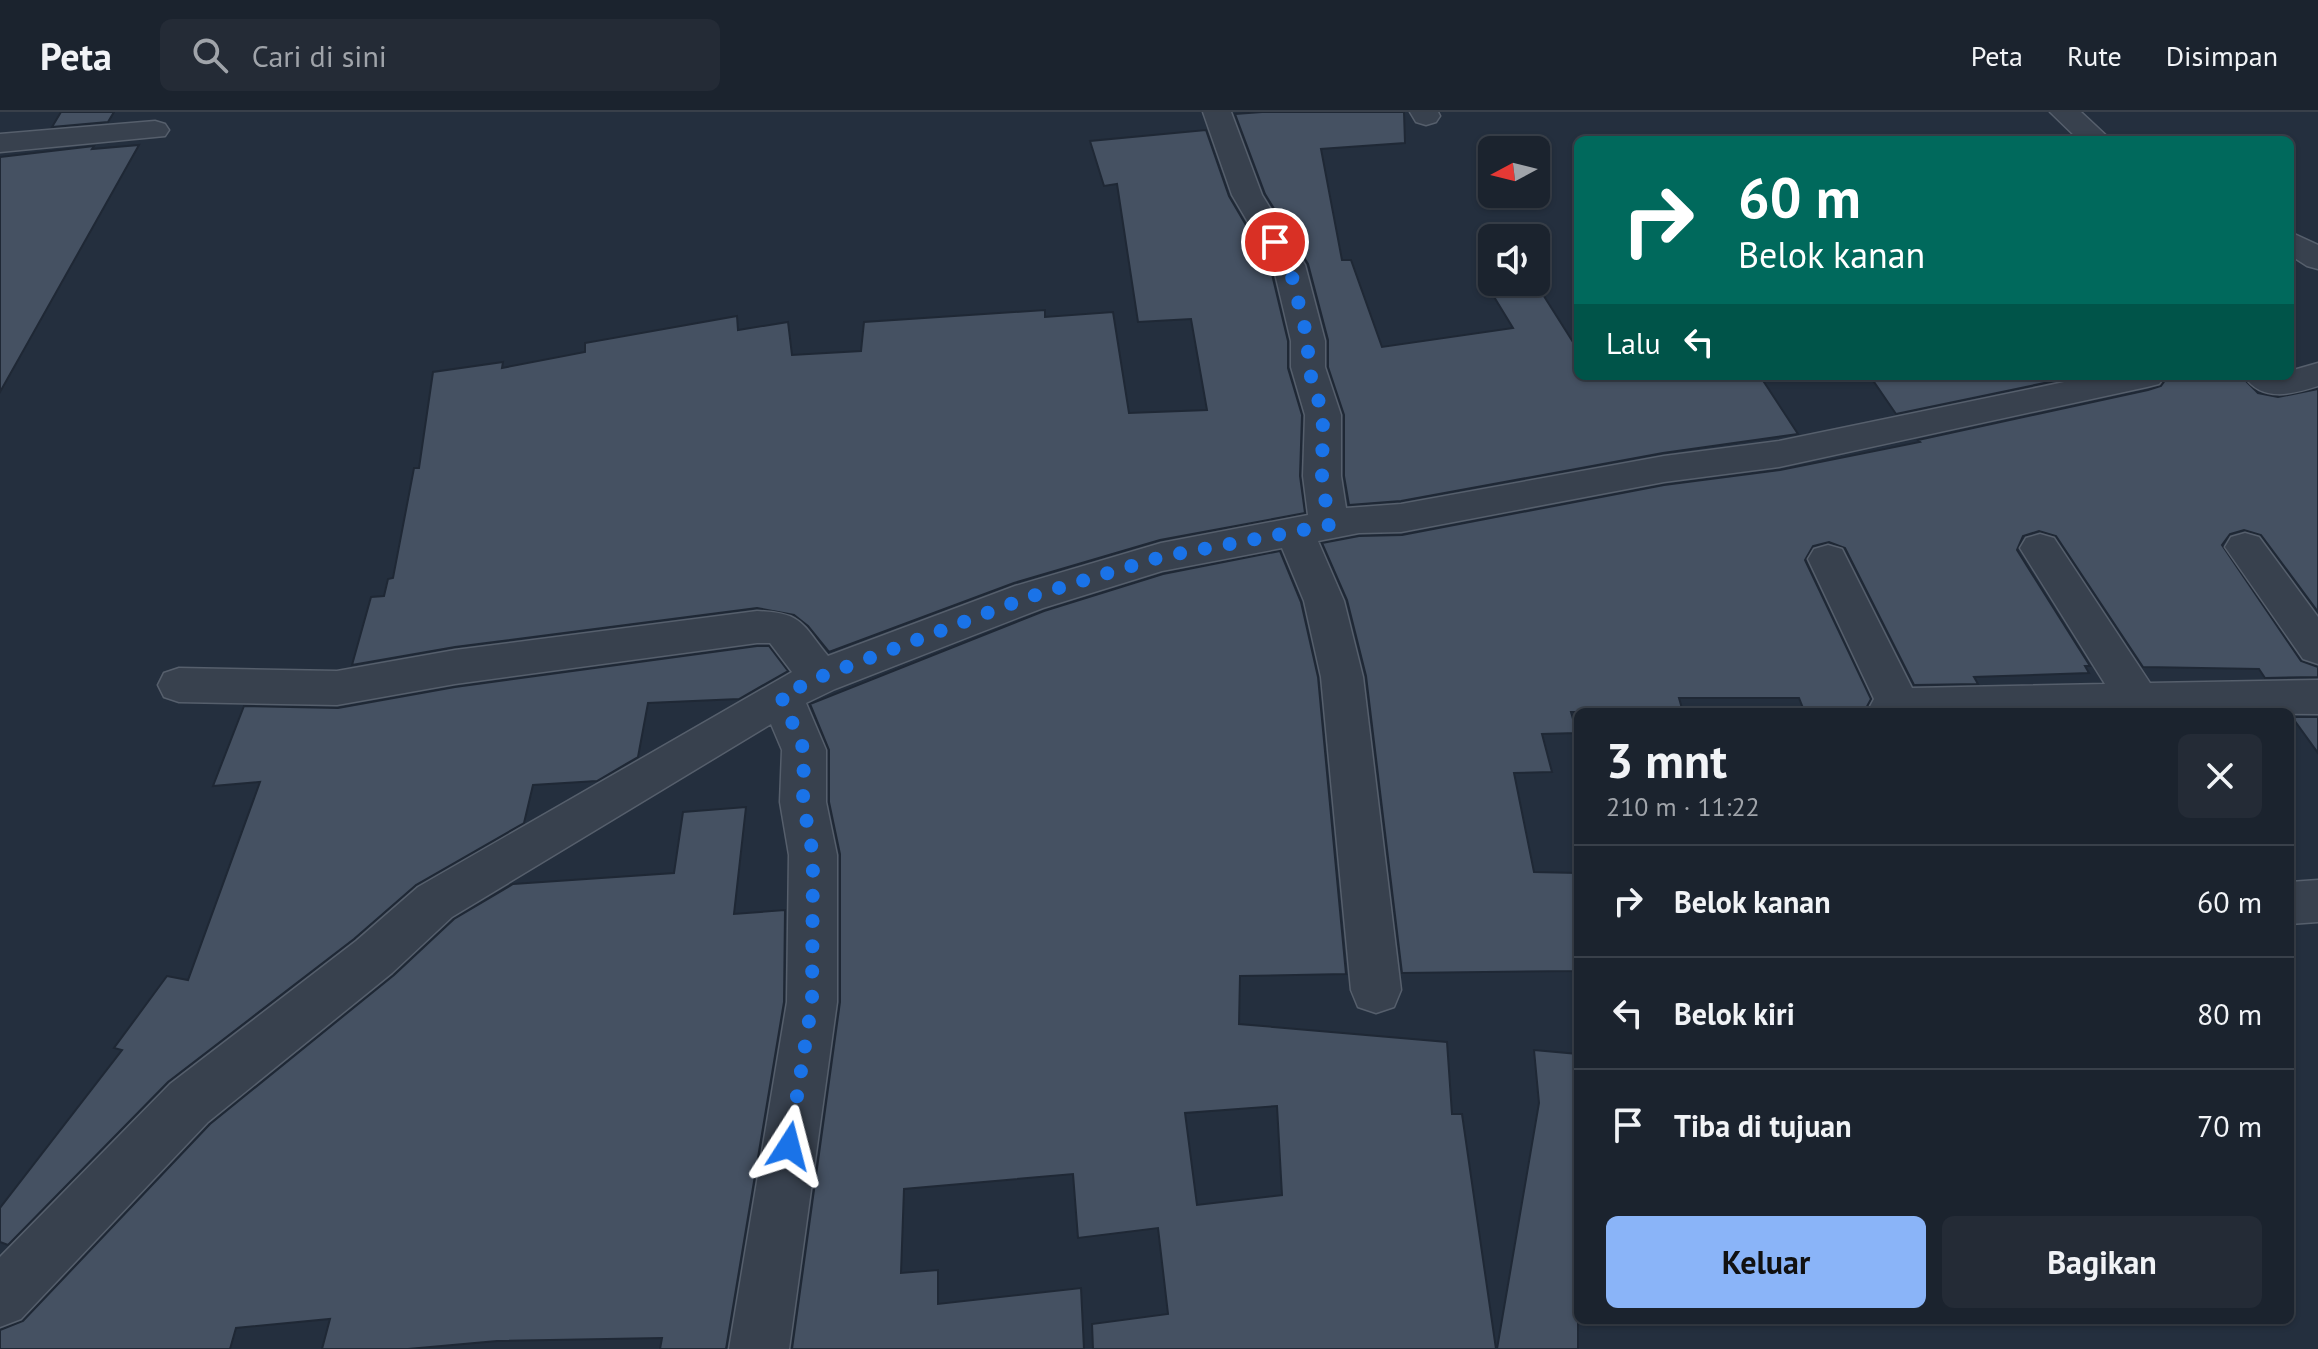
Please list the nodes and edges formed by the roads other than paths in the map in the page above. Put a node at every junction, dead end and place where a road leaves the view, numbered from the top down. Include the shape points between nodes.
1 (1217, 112) edge
2 (2064, 112) edge
3 (155, 130) dead end
4 (2091, 136) edge
5 (0, 143) edge
6 (2294, 244) edge
7 (2318, 259) edge
8 (2318, 374) edge
9 (2128, 380) edge
10 (2272, 380) edge
11 (1312, 528) junction
12 (2245, 547) dead end
13 (2040, 548) dead end
14 (1828, 559) dead end
15 (2318, 648) edge
16 (179, 685) dead end
17 (800, 687) junction
18 (2318, 697) edge
19 (2138, 700) junction
20 (1894, 708) edge
21 (1921, 708) edge
22 (2318, 901) edge
23 (2294, 903) edge
24 (1376, 990) dead end
25 (0, 1298) edge
26 (759, 1349) edge

1 - 11 street via 1247,195 1289,265 1308,341 1308,367 1323,415 1322,476
2 - 4 street
3 - 5 street
6 - 7 street
8 - 10 street via 2285,385
9 - 11 street via 1779,454 1664,469 1401,518
11 - 17 street via 1161,557 1059,588
11 - 24 street via 1342,677
12 - 15 street
13 - 19 street
14 - 20 street
16 - 17 street via 337,688 757,627 781,628
17 - 25 street via 435,902 189,1103
17 - 26 street via 803,802 813,855 812,1002
18 - 19 street
19 - 21 street
22 - 23 street

